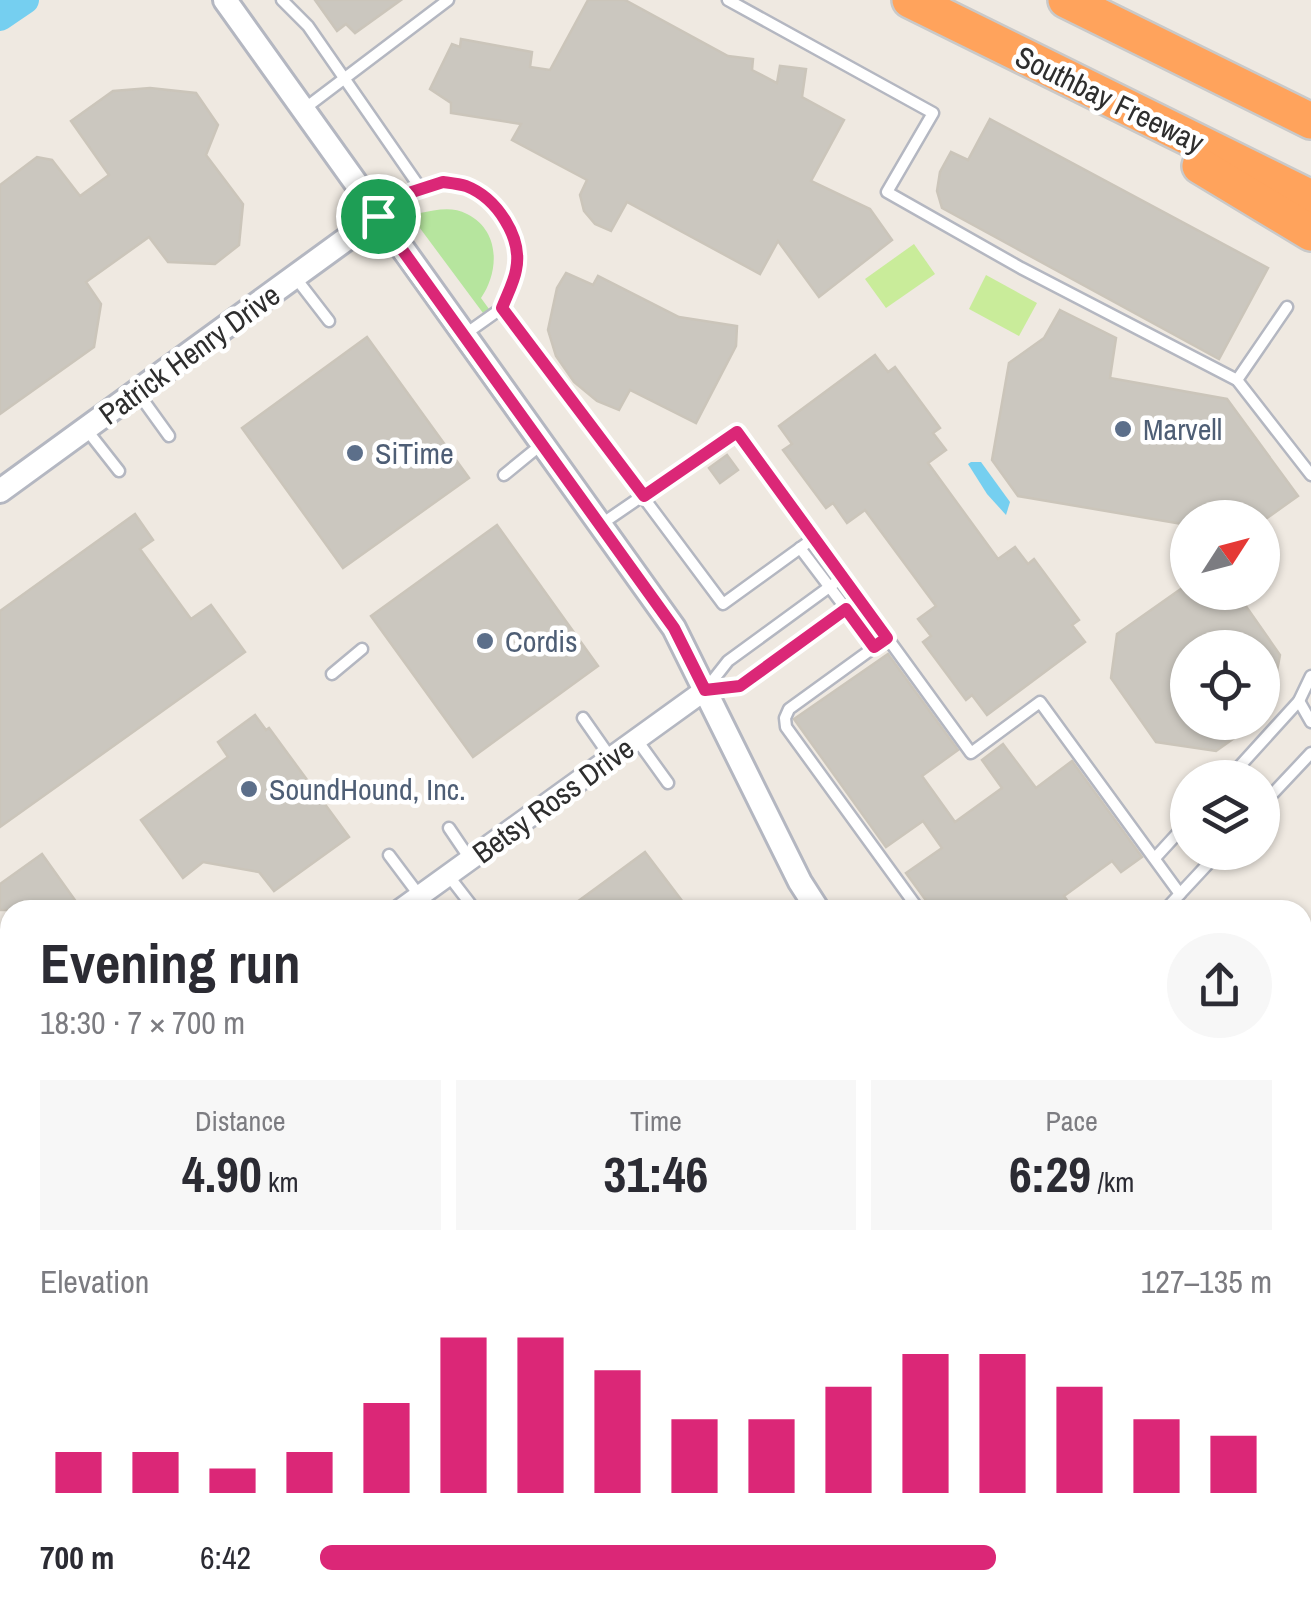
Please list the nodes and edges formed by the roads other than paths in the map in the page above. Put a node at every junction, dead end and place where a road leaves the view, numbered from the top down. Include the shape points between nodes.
1 (225, 0) edge
2 (282, 0) edge
3 (448, 0) edge
4 (728, 0) edge
5 (910, 0) edge
6 (1066, 0) edge
7 (1104, 18) junction
8 (948, 20) junction
9 (346, 78) junction
10 (1311, 100) edge
11 (303, 110) junction
12 (1311, 121) edge
13 (421, 189) junction
14 (1311, 198) edge
15 (378, 216) junction
16 (1311, 233) edge
17 (295, 277) junction
18 (1287, 307) dead end
19 (502, 308) junction
20 (329, 321) dead end
21 (464, 335) junction
22 (1237, 380) junction
23 (137, 392) junction
24 (86, 428) junction
25 (169, 436) dead end
26 (543, 444) junction
27 (119, 471) dead end
28 (504, 475) dead end
29 (1311, 475) edge
30 (0, 491) edge
31 (644, 496) junction
32 (600, 526) junction
33 (814, 538) junction
34 (800, 548) junction
35 (843, 578) junction
36 (830, 586) junction
37 (859, 600) junction
38 (846, 609) junction
39 (887, 638) junction
40 (874, 647) junction
41 (362, 649) dead end
42 (332, 674) dead end
43 (1311, 676) edge
44 (705, 690) junction
45 (1298, 701) junction
46 (583, 718) dead end
47 (1311, 722) edge
48 (636, 739) junction
49 (1311, 754) edge
50 (610, 758) junction
51 (1244, 760) edge
52 (668, 783) dead end
53 (1280, 787) edge
54 (449, 828) dead end
55 (1170, 841) edge
56 (389, 855) dead end
57 (1154, 858) junction
58 (470, 860) junction
59 (1202, 870) edge
60 (448, 876) junction
61 (1180, 894) junction
62 (420, 896) junction
63 (414, 900) edge
64 (467, 900) edge
65 (806, 900) edge
66 (912, 900) edge
67 (1174, 900) edge

1 - 11 street
2 - 9 lane
3 - 9 lane
4 - 22 lane via 932,113 887,192
5 - 8 highway, Southbay Freeway
6 - 7 highway
7 - 10 highway
7 - 12 highway
8 - 14 highway, Southbay Freeway
8 - 16 highway
9 - 11 lane
9 - 13 lane
11 - 15 street
13 - 15 lane
13 - 19 lane via 443,182 468,187 512,232 516,270
15 - 17 street, Patrick Henry Drive
15 - 21 street
17 - 20 lane
17 - 23 street, Patrick Henry Drive
18 - 22 lane
19 - 21 lane
19 - 31 lane
21 - 26 street
22 - 29 lane
23 - 24 street, Patrick Henry Drive
23 - 25 lane
24 - 27 lane
24 - 30 street, Patrick Henry Drive
26 - 28 lane
26 - 32 street
31 - 32 lane
31 - 33 lane via 737,432
31 - 34 lane via 723,604
32 - 44 street via 674,628
33 - 34 lane
33 - 35 lane
34 - 36 lane
35 - 36 lane
35 - 37 lane
36 - 38 lane
36 - 44 lane via 728,661
37 - 38 lane
37 - 39 lane
38 - 40 lane
38 - 44 lane via 740,686
39 - 40 lane
39 - 57 lane via 971,753 1040,702
40 - 66 lane via 790,709 786,727
41 - 42 lane
43 - 45 lane
44 - 48 street, Betsy Ross Drive
44 - 65 street
45 - 47 lane
45 - 51 lane
46 - 50 lane
48 - 50 street, Betsy Ross Drive
48 - 52 lane
49 - 53 lane
50 - 58 street, Betsy Ross Drive
54 - 58 lane
55 - 57 lane
56 - 62 lane
57 - 61 lane
58 - 60 street, Betsy Ross Drive
59 - 61 lane
60 - 62 street, Betsy Ross Drive
60 - 64 lane
61 - 67 lane
62 - 63 street, Betsy Ross Drive

